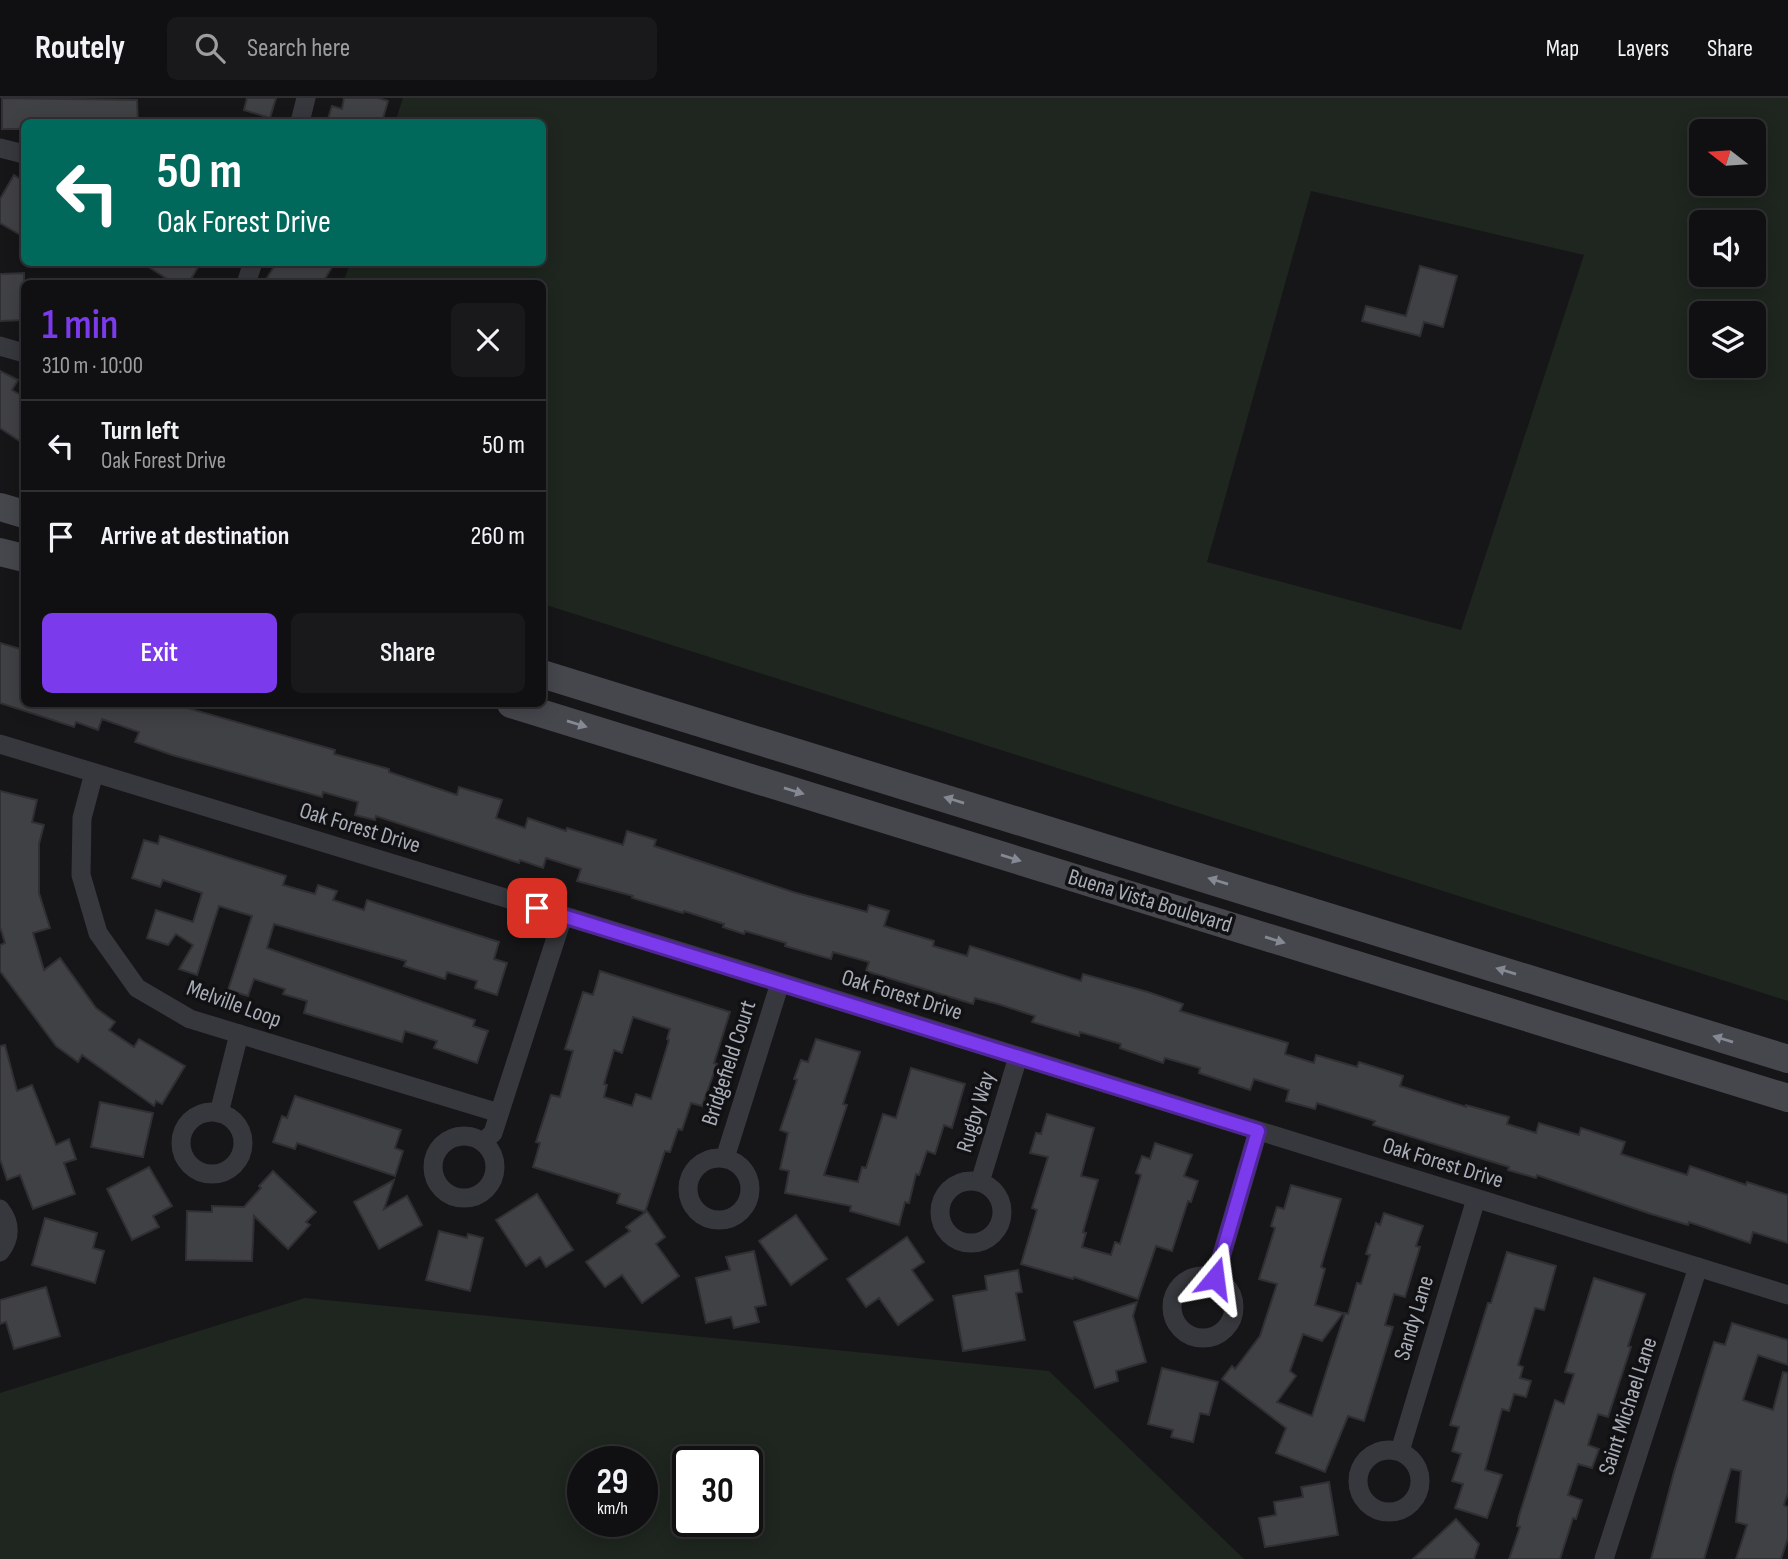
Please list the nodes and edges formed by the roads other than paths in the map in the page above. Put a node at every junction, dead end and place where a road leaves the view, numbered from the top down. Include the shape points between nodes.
1 (306, 98) edge
2 (301, 119) edge
3 (0, 148) edge
4 (21, 153) edge
5 (0, 346) edge
6 (21, 352) edge
7 (0, 506) edge
8 (21, 513) edge
9 (0, 551) edge
10 (21, 557) edge
11 (546, 675) edge
12 (521, 707) edge
13 (0, 744) edge
14 (94, 773) junction
15 (563, 916) junction
16 (780, 983) junction
17 (239, 1034) junction
18 (1018, 1057) junction
19 (1788, 1059) edge
20 (1788, 1098) edge
21 (219, 1113) dead end
22 (499, 1113) junction
23 (1258, 1131) junction
24 (483, 1142) dead end
25 (725, 1158) dead end
26 (980, 1182) dead end
27 (1476, 1199) junction
28 (0, 1209) edge
29 (0, 1252) edge
30 (1698, 1268) junction
31 (1215, 1278) dead end
32 (1788, 1295) edge
33 (1400, 1451) dead end
34 (1604, 1559) edge

1 - 2 street
3 - 4 street
5 - 6 street
7 - 8 main road
9 - 10 main road
19 -> 11 main road, Buena Vista Boulevard
12 -> 20 main road, Buena Vista Boulevard
13 - 14 street, Oak Forest Drive
14 - 15 street, Oak Forest Drive
14 - 17 street, Melville Loop via 82,818 80,875 99,933 137,988 190,1019
15 - 16 street, Oak Forest Drive
15 - 22 street
16 - 18 street, Oak Forest Drive
16 - 25 street, Bridgefield Court
17 - 21 street
17 - 22 street, Melville Loop
18 - 23 street, Oak Forest Drive
18 - 26 street, Rugby Way
22 - 24 street via 493,1133
23 - 27 street, Oak Forest Drive
23 - 31 street
27 - 30 street, Oak Forest Drive
27 - 33 street, Sandy Lane
28 - 29 street via 9,1230
30 - 32 street, Oak Forest Drive
30 - 34 street, Saint Michael Lane

